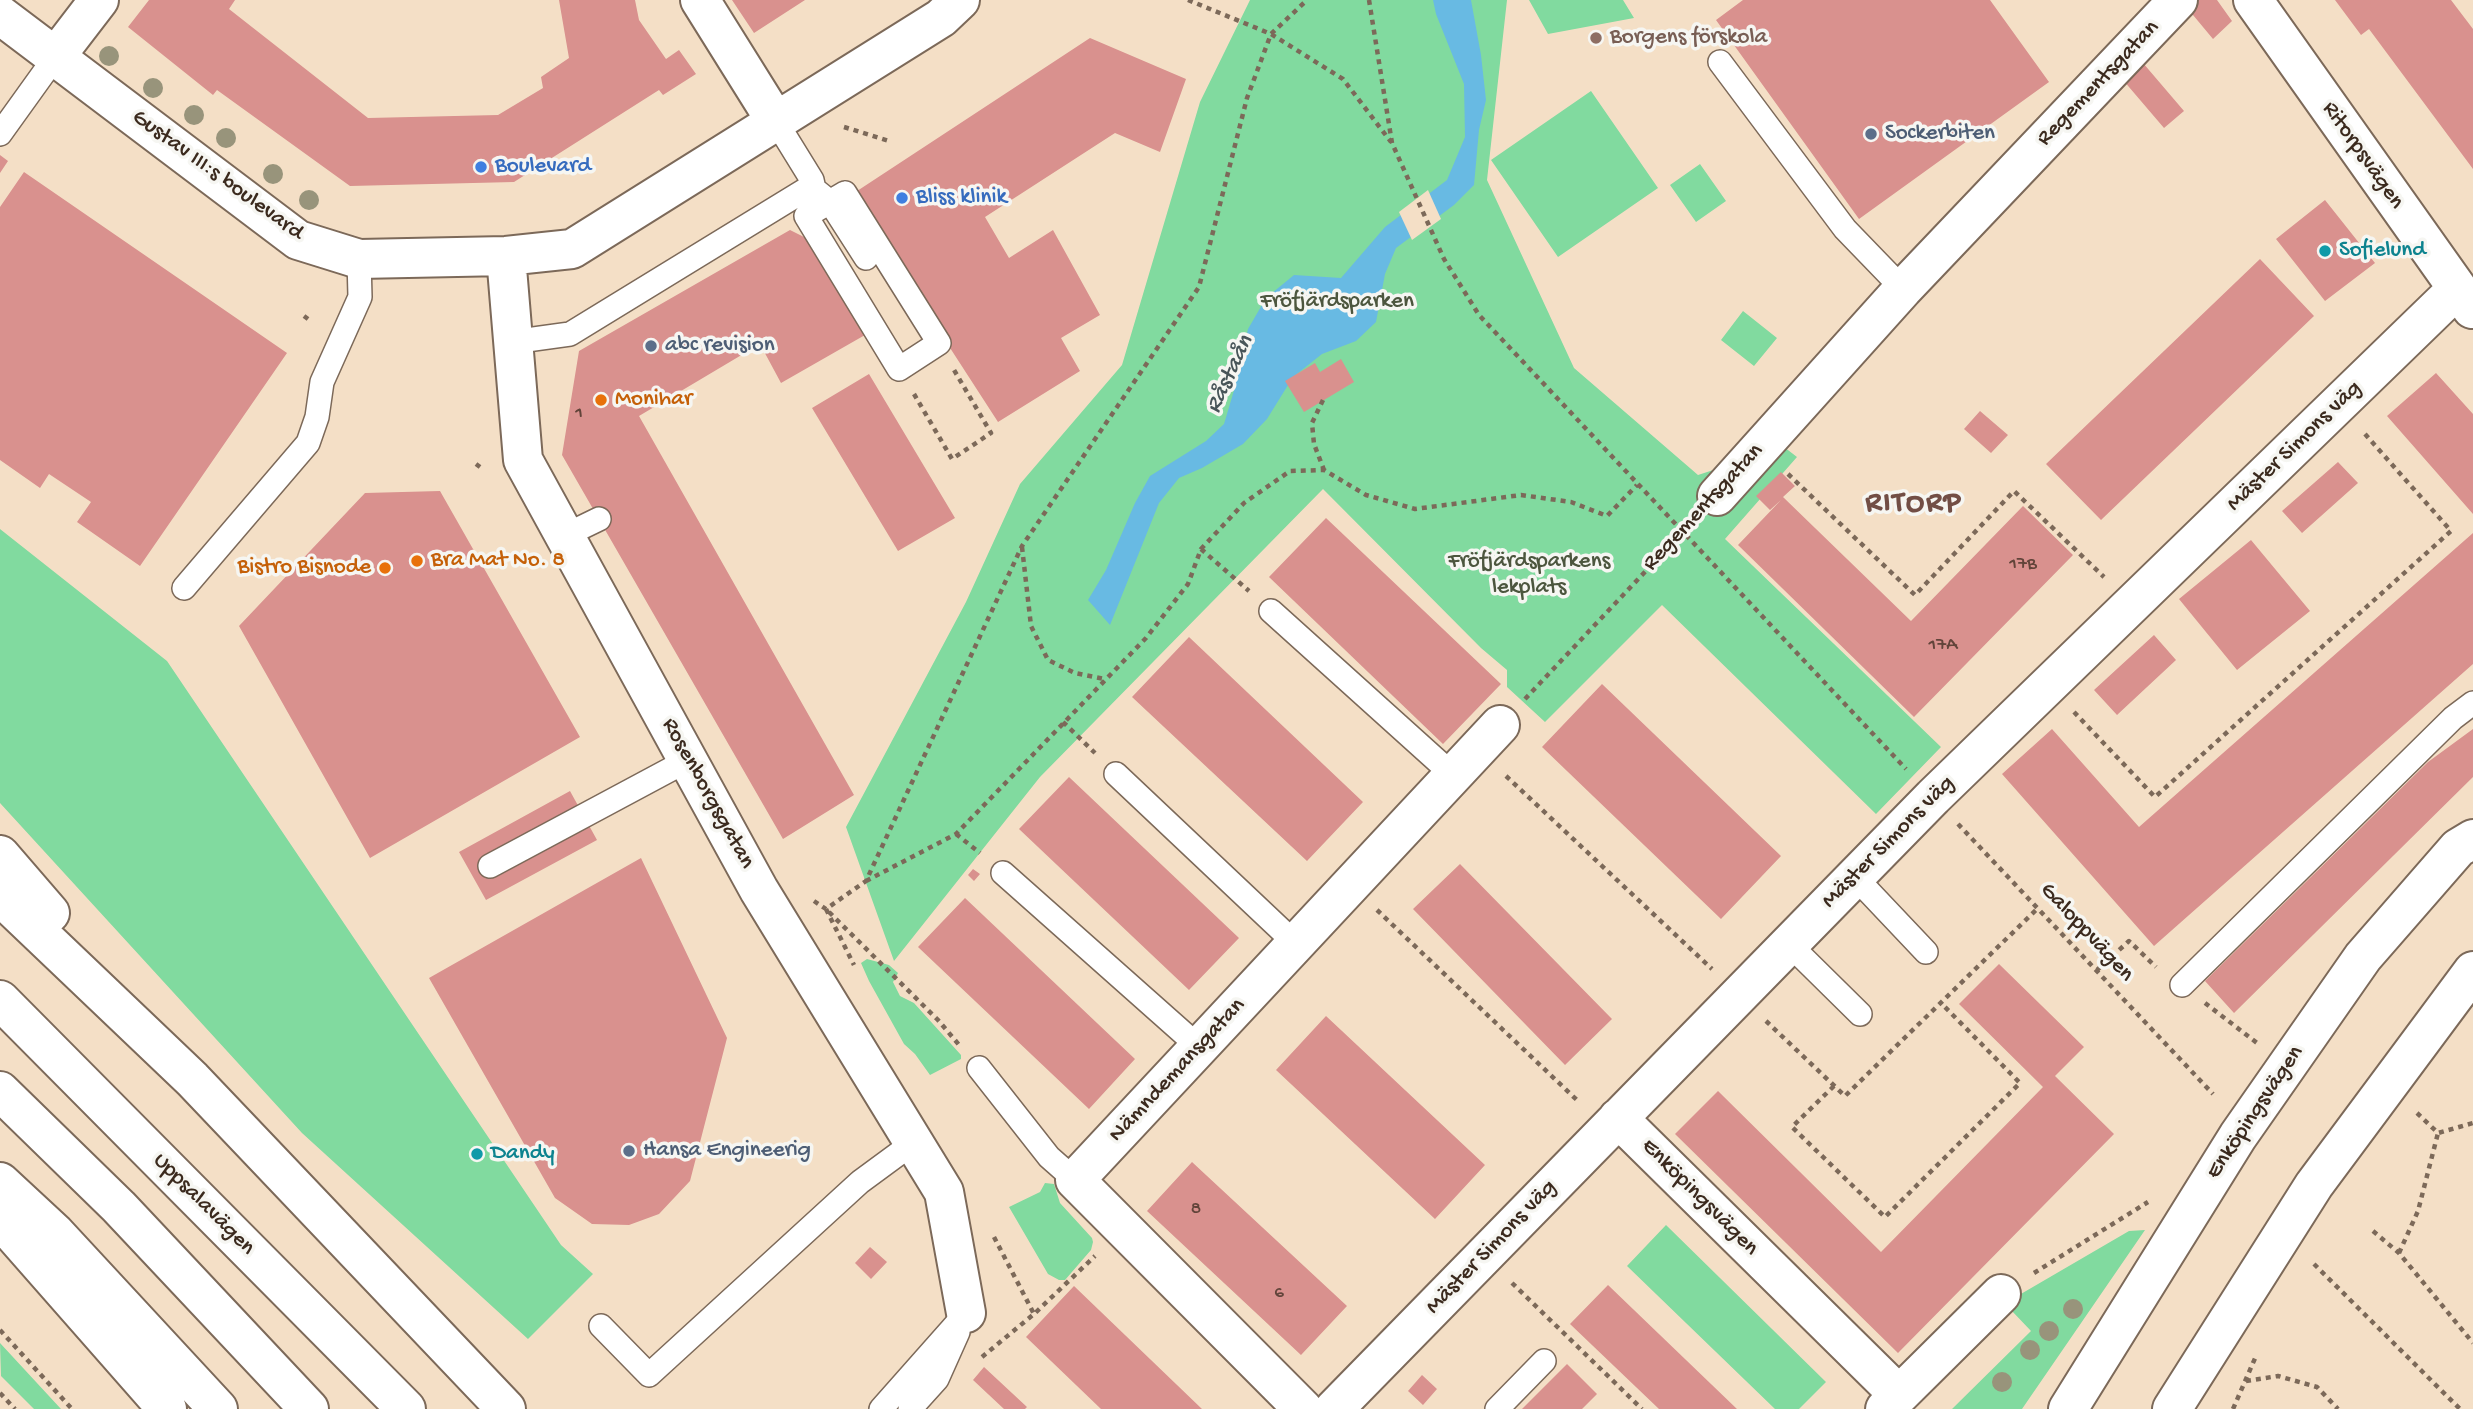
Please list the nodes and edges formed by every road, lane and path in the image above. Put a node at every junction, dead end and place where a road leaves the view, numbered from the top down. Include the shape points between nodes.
1 (99, 0) edge
2 (700, 0) edge
3 (960, 0) edge
4 (1188, 0) edge
5 (1307, 0) edge
6 (1369, 0) edge
7 (2252, 0) edge
8 (2171, 3) edge
9 (0, 15) edge
10 (1271, 34) junction
11 (56, 56) junction
12 (1720, 62) dead end
13 (775, 120) junction
14 (844, 127) dead end
15 (0, 134) edge
16 (889, 141) dead end
17 (1392, 143) junction
18 (812, 180) junction
19 (830, 202) junction
20 (506, 256) junction
21 (866, 258) dead end
22 (359, 259) junction
23 (1903, 289) junction
24 (2465, 300) edge
25 (304, 316) dead end
26 (312, 323) dead end
27 (512, 342) junction
28 (939, 343) junction
29 (899, 369) junction
30 (1323, 400) dead end
31 (2339, 404) junction
32 (1760, 447) junction
33 (476, 464) dead end
34 (485, 470) dead end
35 (1324, 470) junction
36 (1637, 485) junction
37 (1717, 496) joint
38 (599, 519) dead end
39 (1682, 534) junction
40 (564, 536) junction
41 (1022, 546) junction
42 (1201, 549) junction
43 (184, 587) dead end
44 (2133, 604) junction
45 (1271, 611) joint
46 (1104, 679) junction
47 (2048, 686) junction
48 (2473, 703) edge
49 (1063, 722) junction
50 (1477, 750) junction
51 (688, 760) junction
52 (1116, 774) joint
53 (1933, 797) junction
54 (2473, 839) edge
55 (0, 856) edge
56 (490, 866) dead end
57 (1003, 873) dead end
58 (1855, 877) junction
59 (866, 881) junction
60 (1350, 886) junction
61 (759, 890) junction
62 (0, 896) edge
63 (826, 909) junction
64 (1296, 944) junction
65 (1789, 944) junction
66 (1926, 952) dead end
67 (2152, 964) dead end
68 (2097, 970) junction
69 (2473, 971) edge
70 (2182, 985) dead end
71 (1739, 995) junction
72 (0, 1000) edge
73 (1941, 1003) dead end
74 (1860, 1014) dead end
75 (938, 1020) dead end
76 (1199, 1048) junction
77 (979, 1068) dead end
78 (192, 1079) junction
79 (1834, 1086) dead end
80 (0, 1091) edge
81 (2213, 1094) dead end
82 (2425, 1102) dead end
83 (2417, 1113) junction
84 (2473, 1123) edge
85 (1613, 1124) junction
86 (2409, 1124) dead end
87 (2438, 1133) junction
88 (913, 1143) junction
89 (1075, 1180) junction
90 (0, 1182) edge
91 (0, 1219) edge
92 (1124, 1228) junction
93 (2373, 1231) dead end
94 (2321, 1253) dead end
95 (2399, 1253) junction
96 (1483, 1256) junction
97 (2314, 1264) junction
98 (2306, 1275) dead end
99 (2001, 1294) dead end
100 (967, 1313) junction
101 (601, 1326) dead end
102 (0, 1331) edge
103 (2473, 1343) edge
104 (2260, 1350) dead end
105 (1544, 1361) dead end
106 (977, 1362) dead end
107 (2245, 1381) junction
108 (0, 1392) edge
109 (1892, 1402) edge
110 (15, 1409) edge
111 (72, 1409) edge
112 (167, 1409) edge
113 (218, 1409) edge
114 (309, 1409) edge
115 (406, 1409) edge
116 (506, 1409) edge
117 (881, 1409) edge
118 (910, 1409) edge
119 (1303, 1409) edge
120 (1334, 1409) edge
121 (1497, 1409) edge
122 (1642, 1409) edge
123 (2068, 1409) edge
124 (2172, 1409) edge
125 (2233, 1409) edge
126 (2338, 1409) edge
127 (2460, 1409) edge

1 - 11 main road
2 - 13 main road
3 - 13 main road, Gustav III:s boulevard via 941,18
4 - 10 path
5 - 10 path
6 - 17 path
7 - 24 main road, Ritorpsvägen
8 - 23 main road, Regementsgatan
9 - 11 main road, Gustav III:s boulevard
10 - 17 path via 1343,79
10 - 41 path via 1247,98 1199,286
11 - 15 lane
11 - 22 main road, Gustav III:s boulevard via 298,240
12 - 23 lane via 1845,229
13 - 18 lane
13 - 20 main road, Gustav III:s boulevard via 572,249
14 - 16 path
17 - 36 path, Galoppvägen via 1444,259 1479,315
18 - 19 lane via 814,189
18 - 27 lane via 810,187 570,334
19 - 21 lane
19 - 28 lane via 845,193
19 - 29 lane via 806,216
20 - 22 main road, Gustav III:s boulevard
20 - 27 main road, Rosenborgsgatan
22 - 43 lane via 360,297 322,382 308,443
23 - 32 main road, Regementsgatan
24 - 31 main road, Mäster Simons väg
25 - 26 path
27 - 40 main road, Rosenborgsgatan via 523,460
28 - 29 lane
28 - 29 path via 991,433 952,458
30 - 35 path via 1312,423
31 - 44 main road, Mäster Simons väg
31 - 47 path via 2451,531 2155,797
32 - 37 main road, Regementsgatan
32 - 44 path via 1915,595 2014,491
33 - 34 path
35 - 36 path via 1366,495 1415,509 1521,495 1571,502 1607,516
35 - 42 path via 1290,471 1244,503
36 - 39 path, Galoppvägen
37 - 39 path, Regementsgatan
38 - 40 lane
39 - 50 path, Regementsgatan
39 - 53 path, Galoppvägen
40 - 51 main road, Rosenborgsgatan
41 - 46 path via 1031,626 1048,660 1075,673
41 - 59 path
42 - 45 path
42 - 46 path via 1188,584 1146,638
44 - 47 main road, Mäster Simons väg
45 - 50 lane
46 - 49 path
47 - 53 main road, Mäster Simons väg
48 - 70 lane via 2452,718
49 - 52 path
49 - 59 path via 956,834
50 - 60 main road, Nämndemansgatan
50 - 71 path
51 - 56 lane
51 - 61 main road, Rosenborgsgatan
52 - 64 lane
53 - 58 main road, Mäster Simons väg
53 - 68 path, Galoppvägen
54 - 123 main road, Enköpingsvägen via 2458,848 2363,957 2238,1136
55 - 78 main road
57 - 76 lane
58 - 65 main road, Mäster Simons väg
58 - 66 lane
59 - 63 path
60 - 64 main road, Nämndemansgatan
60 - 85 path
61 - 63 path via 783,879
61 - 88 main road, Rosenborgsgatan
62 - 78 main road
63 - 75 path
64 - 76 main road, Nämndemansgatan
65 - 71 main road, Mäster Simons väg
65 - 74 lane
67 - 68 path via 2129,942
68 - 81 path, Galoppvägen
69 - 124 main road via 2314,1185
71 - 85 main road, Mäster Simons väg
72 - 115 main road, Uppsalavägen
73 - 79 path via 2020,1083 1885,1217 1792,1127
76 - 89 main road, Nämndemansgatan
77 - 89 lane via 1049,1157
78 - 116 main road
80 - 114 main road via 120,1207
82 - 83 path
83 - 86 path
83 - 87 path
84 - 87 path
85 - 96 main road, Mäster Simons väg
85 - 109 main road, Enköpingsvägen
87 - 95 path via 2418,1211
88 - 100 main road, Rosenborgsgatan via 944,1192
88 - 101 lane via 860,1182 649,1375
89 - 92 main road
90 - 113 main road via 55,1233
91 - 112 main road
92 - 106 path
92 - 119 main road
93 - 95 path
94 - 97 path
95 - 103 path
96 - 120 main road, Mäster Simons väg
96 - 122 path
97 - 98 path
97 - 127 path
99 - 109 main road, Enköpingsvägen
100 - 117 lane
100 - 118 lane via 937,1380
102 - 111 path
104 - 107 path
105 - 121 lane
107 - 125 path
107 - 126 path via 2278,1376 2317,1387
108 - 110 path

